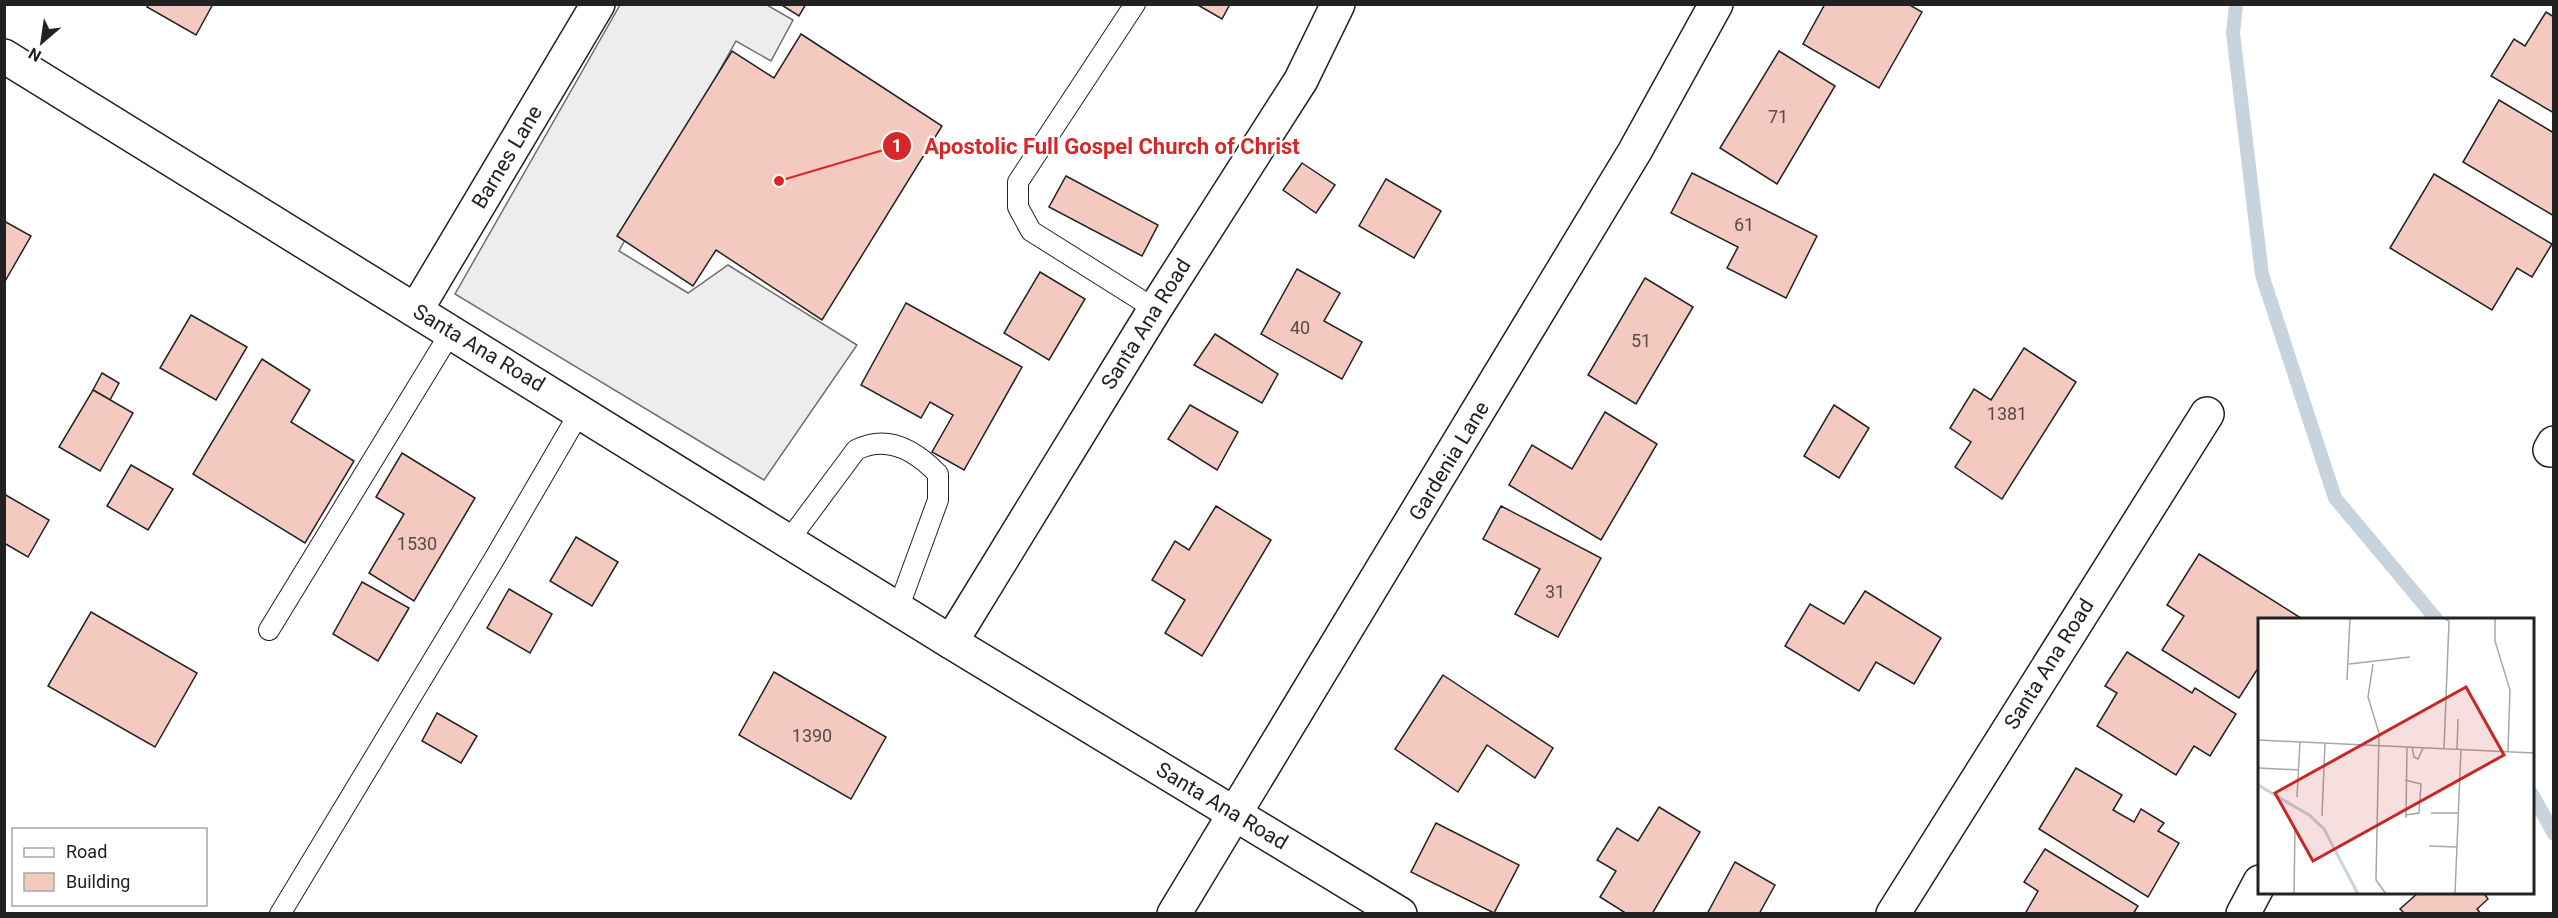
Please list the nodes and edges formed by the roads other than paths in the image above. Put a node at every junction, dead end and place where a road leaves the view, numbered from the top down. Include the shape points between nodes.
1 (598, 4) edge
2 (1135, 4) edge
3 (1338, 4) edge
4 (1716, 4) edge
5 (4, 56) edge
6 (1155, 309) junction
7 (416, 310) junction
8 (451, 332) junction
9 (581, 410) junction
10 (2207, 414) dead end
11 (789, 540) junction
12 (898, 609) junction
13 (270, 630) dead end
14 (951, 642) junction
15 (1235, 814) junction
16 (2258, 884) edge
17 (280, 914) edge
18 (1174, 914) edge
19 (1400, 914) edge
20 (1893, 914) edge
21 (2243, 914) edge

1 - 7 street, Barnes Lane
2 - 6 lane via 1018,182 1018,207 1031,231
3 - 6 street, Santa Ana Road via 1301,80
4 - 15 street, Gardenia Lane via 1635,151
5 - 7 street, Santa Ana Road
6 - 14 street, Santa Ana Road
7 - 8 street, Santa Ana Road
8 - 9 street, Santa Ana Road
8 - 13 lane
9 - 11 street, Santa Ana Road
9 - 17 lane
10 - 20 street, Santa Ana Road
11 - 12 street, Santa Ana Road
11 - 12 lane via 856,450 882,442 915,454 938,474 938,500
12 - 14 street, Santa Ana Road
14 - 15 street, Santa Ana Road
15 - 18 street, Gardenia Lane
15 - 19 street, Santa Ana Road
16 - 21 street

